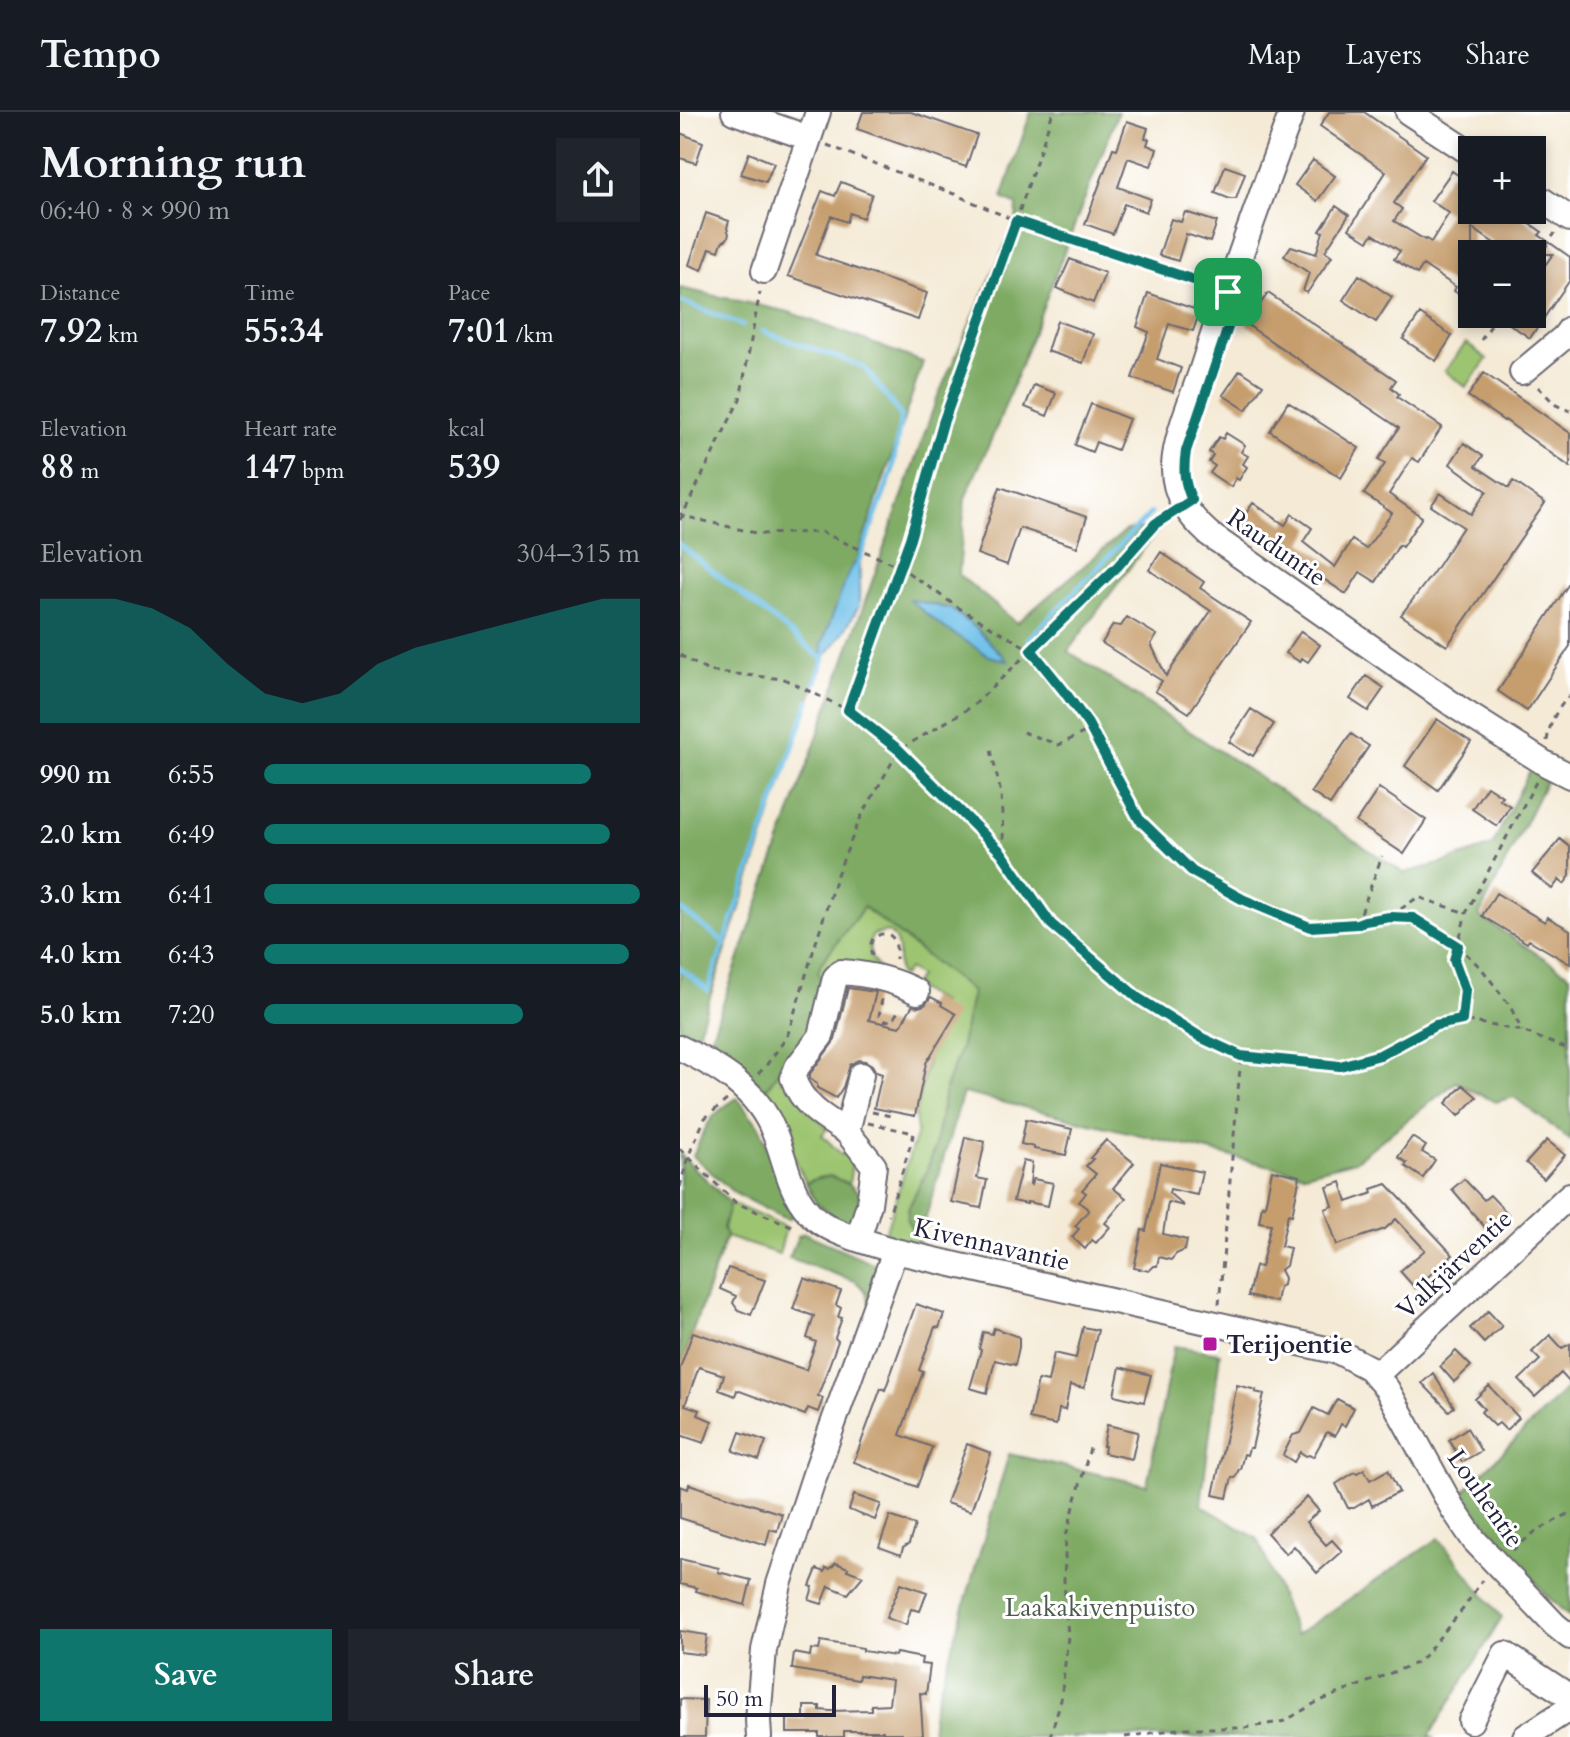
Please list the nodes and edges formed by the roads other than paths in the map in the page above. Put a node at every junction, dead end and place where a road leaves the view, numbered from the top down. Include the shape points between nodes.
1 (734, 112) edge
2 (818, 112) edge
3 (1292, 112) edge
4 (1408, 112) edge
5 (809, 138) junction
6 (1458, 145) edge
7 (1546, 203) edge
8 (1568, 218) edge
9 (764, 271) road end
10 (1570, 329) edge
11 (1522, 372) road end
12 (1570, 776) edge
13 (917, 992) dead end
14 (680, 1048) edge
15 (861, 1075) dead end
16 (855, 1125) junction
17 (1570, 1195) edge
18 (858, 1239) junction
19 (895, 1251) junction
20 (1376, 1375) junction
21 (1570, 1637) edge
22 (1570, 1697) edge
23 (1570, 1708) edge
24 (1471, 1721) dead end
25 (759, 1737) edge
26 (1525, 1737) edge

1 - 5 street
2 - 5 street
3 - 12 street, Rauduntie via 1176,453 1175,482 1183,505 1209,534 1458,708
4 - 6 street
5 - 9 street
7 - 8 street
10 - 11 street
13 - 16 street via 888,979 841,972 835,978 821,1036 793,1078 812,1109
14 - 18 street, Kivennavantie via 724,1072 736,1093 756,1100 801,1202 821,1223
15 - 16 street
16 - 18 street via 874,1166
17 - 20 street, Valkjärventie
18 - 19 street, Kivennavantie
19 - 20 street, Kivennavantie via 1339,1352
19 - 25 street via 779,1584 764,1650
20 - 21 street, Louhentie via 1474,1540
22 - 24 street via 1505,1654
23 - 26 street

